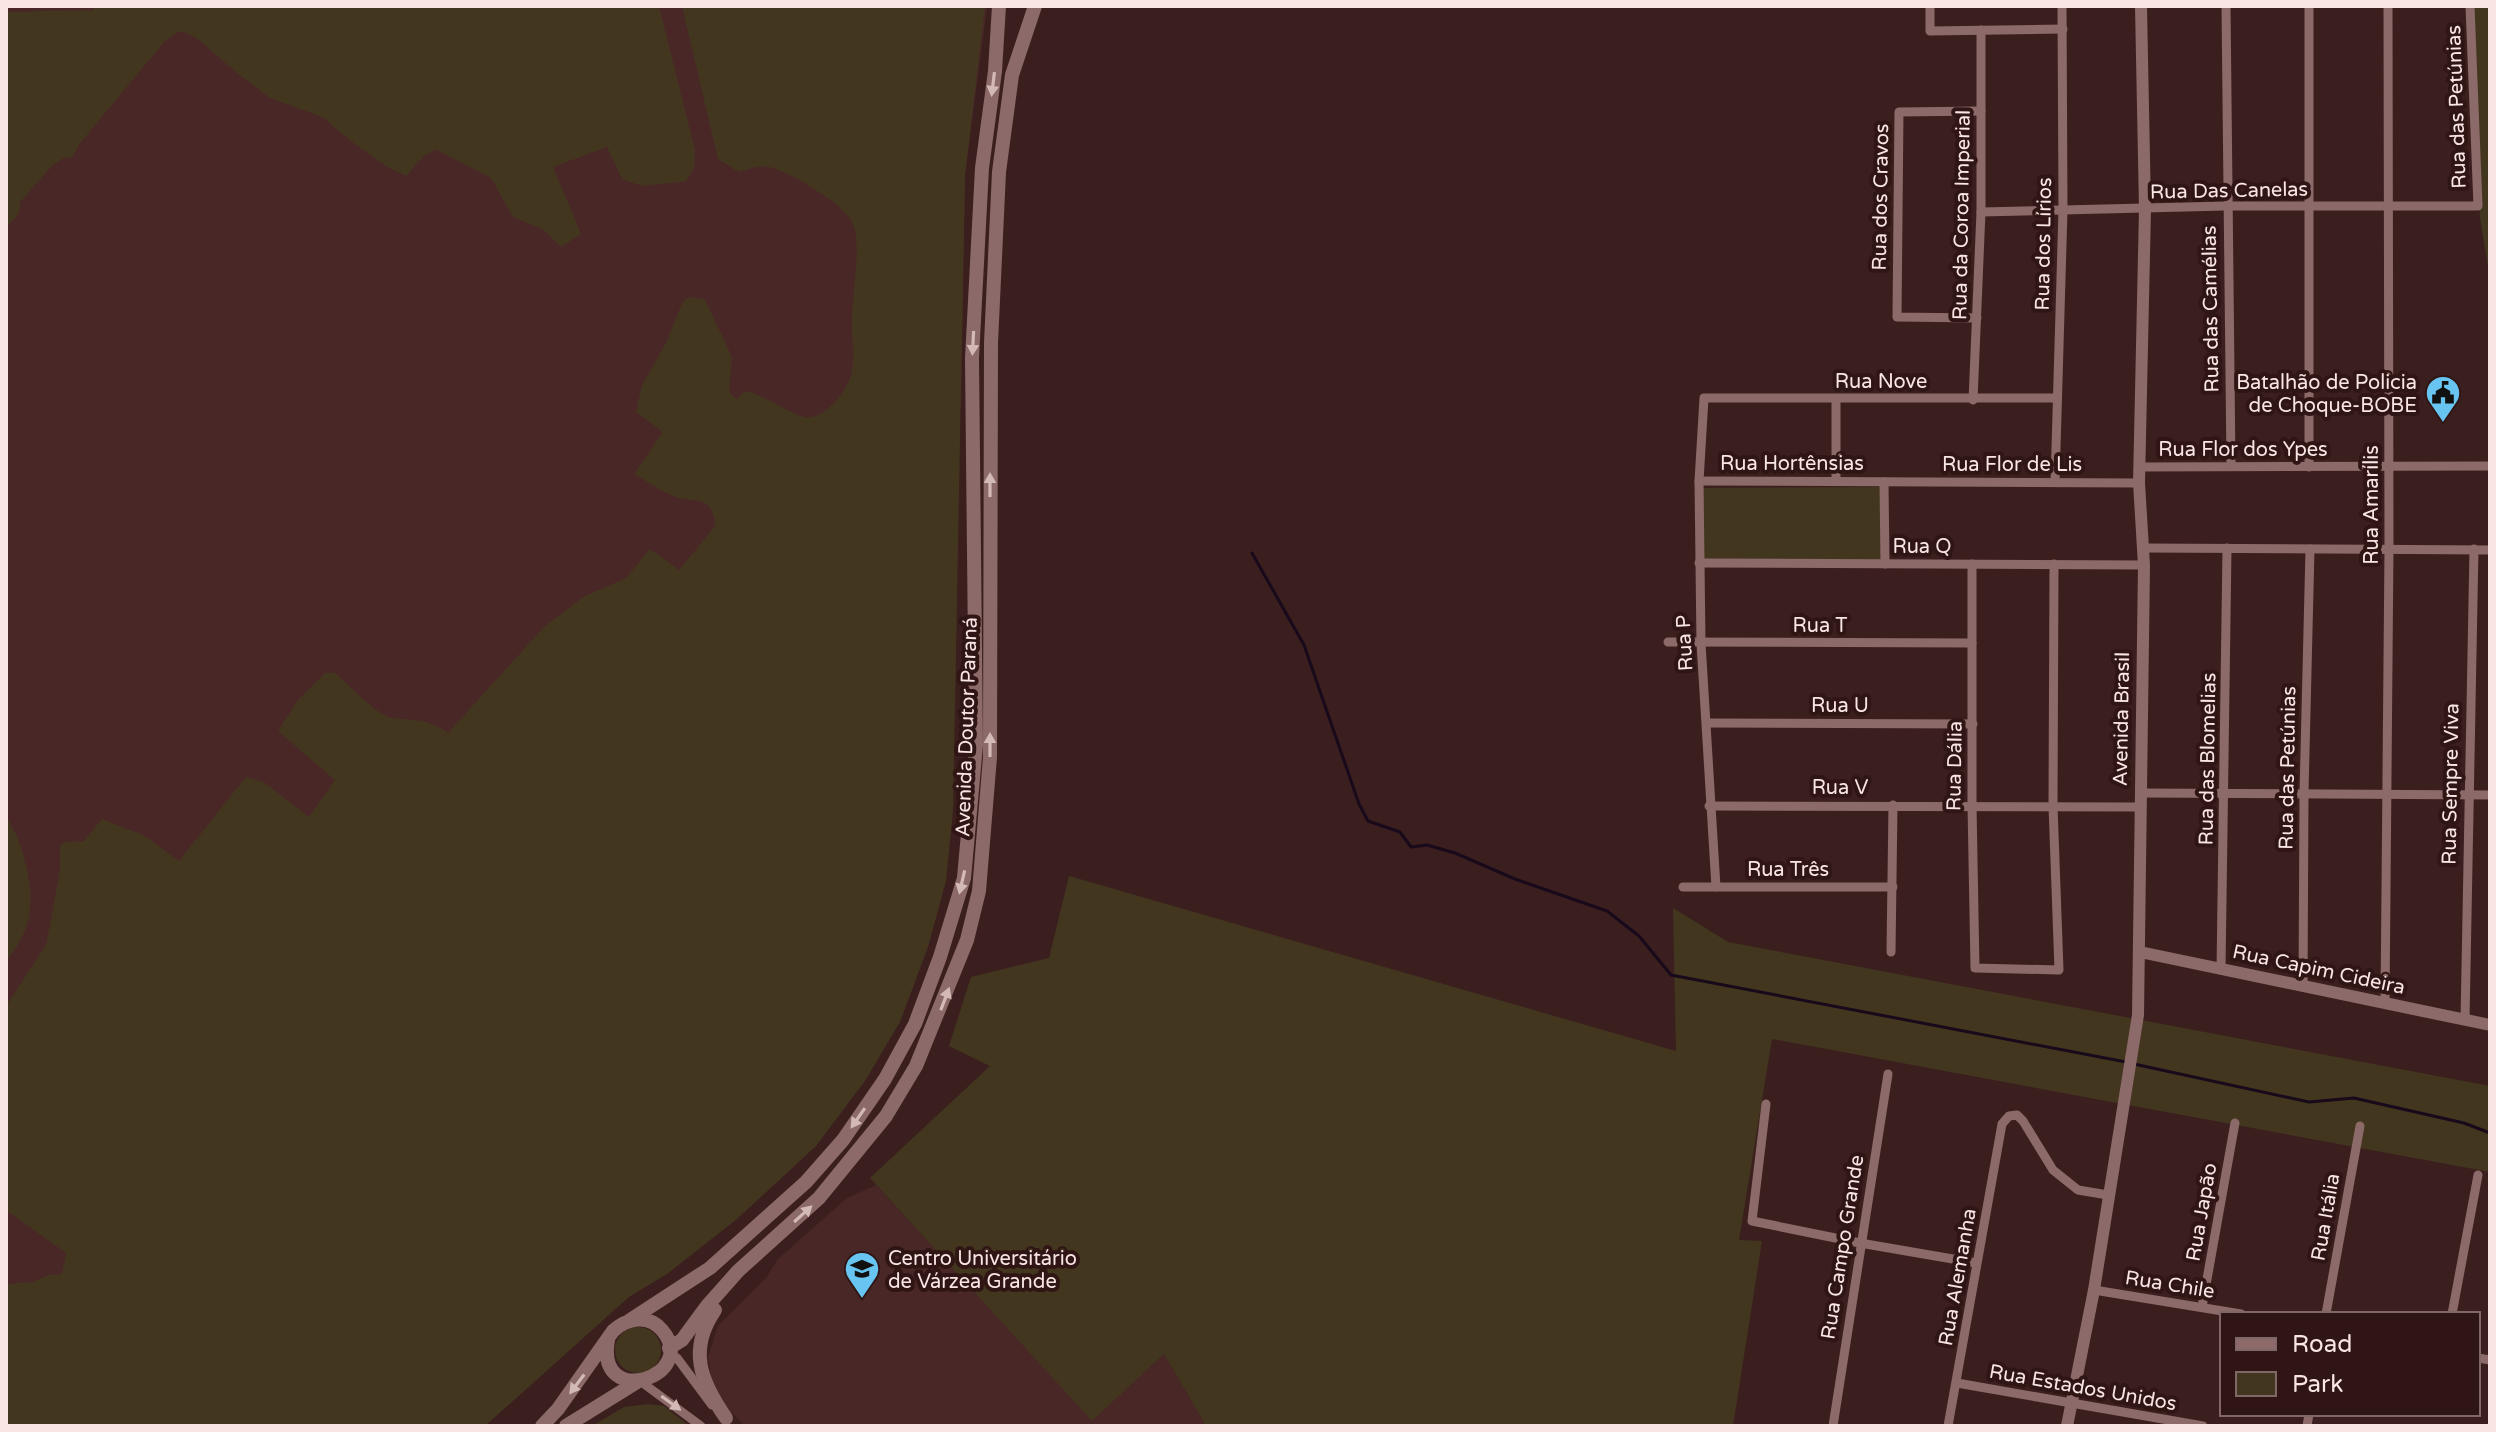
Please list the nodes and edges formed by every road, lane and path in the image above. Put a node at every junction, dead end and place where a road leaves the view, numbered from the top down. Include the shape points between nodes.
1 (999, 6) edge
2 (1035, 6) edge
3 (1930, 6) edge
4 (2062, 6) edge
5 (2141, 6) edge
6 (2226, 6) edge
7 (2309, 6) edge
8 (2388, 6) edge
9 (2470, 6) edge
10 (2063, 29) junction
11 (1981, 30) junction
12 (1981, 111) junction
13 (2226, 206) junction
14 (2310, 206) junction
15 (2389, 206) junction
16 (2478, 206) joint
17 (2145, 209) junction
18 (2063, 210) junction
19 (1981, 212) junction
20 (1977, 318) junction
21 (1704, 398) joint
22 (2057, 398) junction
23 (1836, 399) junction
24 (1973, 400) junction
25 (2231, 466) junction
26 (2388, 466) junction
27 (2490, 466) edge
28 (2139, 467) junction
29 (2309, 467) junction
30 (1836, 480) junction
31 (1699, 481) junction
32 (1884, 482) junction
33 (2055, 482) junction
34 (2139, 483) junction
35 (2143, 548) junction
36 (2227, 548) junction
37 (2389, 548) junction
38 (2310, 549) junction
39 (2474, 549) junction
40 (2490, 550) edge
41 (1699, 563) junction
42 (1885, 564) junction
43 (1972, 564) junction
44 (2054, 564) junction
45 (2144, 565) junction
46 (1668, 642) dead end
47 (1701, 643) junction
48 (1972, 643) junction
49 (1707, 723) junction
50 (1973, 724) junction
51 (2226, 792) junction
52 (2140, 793) junction
53 (2304, 793) junction
54 (2388, 794) junction
55 (2467, 795) junction
56 (2490, 795) edge
57 (1893, 805) junction
58 (1972, 805) junction
59 (1709, 806) junction
60 (2053, 806) junction
61 (2139, 807) junction
62 (1683, 887) dead end
63 (1716, 887) junction
64 (1893, 887) junction
65 (1891, 952) dead end
66 (2140, 952) junction
67 (2221, 970) junction
68 (2303, 987) junction
69 (2385, 1003) junction
70 (2465, 1020) junction
71 (2490, 1025) edge
72 (1888, 1074) dead end
73 (1766, 1104) dead end
74 (2235, 1123) dead end
75 (2360, 1126) dead end
76 (2478, 1175) dead end
77 (2108, 1195) junction
78 (1860, 1243) junction
79 (769, 1244) junction
80 (1976, 1263) junction
81 (2094, 1290) junction
82 (2202, 1307) junction
83 (2230, 1312) edge
84 (2326, 1312) edge
85 (2452, 1312) edge
86 (630, 1320) junction
87 (608, 1340) junction
88 (669, 1350) junction
89 (639, 1382) junction
90 (1957, 1383) junction
91 (2071, 1402) junction
92 (730, 1422) edge
93 (542, 1426) edge
94 (566, 1426) edge
95 (701, 1426) edge
96 (1833, 1426) edge
97 (1948, 1426) edge
98 (2067, 1426) edge
99 (2203, 1426) edge

1 -> 86 main road, Avenida Doutor Paraná via 982,168 972,358 976,745 964,878 915,1024 843,1140 806,1182 710,1268
79 -> 2 main road, Avenida Doutor Paraná via 819,1198 865,1144 916,1066 967,940 979,891 990,757 991,343 999,172 1012,75
3 - 11 street via 1930,31
4 - 10 street, Rua dos Lírios
5 - 17 street, Avenida Brasil
6 - 13 street, Rua das Camélias
7 - 14 street
8 - 15 street, Rua Amarílis
9 - 16 street, Rua das Petúnias
10 - 11 street
10 - 18 street, Rua dos Lírios
11 - 12 street, Rua da Coroa Imperial
12 - 19 street, Rua da Coroa Imperial
12 - 20 street, Rua dos Cravos via 1899,112 1897,317
13 - 14 street, Rua Das Canelas
13 - 17 street, Rua Das Canelas
13 - 25 street, Rua das Camélias
14 - 15 street, Rua Das Canelas
14 - 29 street
15 - 16 street, Rua Das Canelas
15 - 26 street, Rua Amarílis
17 - 18 street, Rua Das Canelas
17 - 28 street, Avenida Brasil
18 - 19 street, Rua Das Canelas
18 - 22 street, Rua dos Lírios
19 - 20 street, Rua da Coroa Imperial
20 - 24 street, Rua da Coroa Imperial
21 - 23 street, Rua Nove
21 - 31 street, Rua P
22 - 24 street, Rua Nove
22 - 33 street, Rua dos Lírios
23 - 24 street, Rua Nove
23 - 30 street
25 - 28 street, Rua Flor dos Ypes
25 - 29 street, Rua Flor dos Ypes
26 - 27 street, Rua Flor dos Ypes
26 - 29 street, Rua Flor dos Ypes
26 - 37 street, Rua Amarílis
28 - 34 street, Avenida Brasil
30 - 31 street, Rua Hortênsias
30 - 32 street, Rua Hortênsias
31 - 41 street, Rua P
32 - 33 street, Rua Flor de Lis
32 - 42 street
33 - 34 street, Rua Flor de Lis
34 - 35 street, Avenida Brasil
35 - 36 street
35 - 45 street, Avenida Brasil
36 - 38 street
36 - 51 street, Rua das Blomelias
37 - 38 street
37 - 39 street
37 - 54 street, Rua Amarílis
38 - 53 street, Rua das Petúnias
39 - 40 street
39 - 55 street, Rua Sempre Viva
41 - 42 street, Rua Q
41 - 47 street, Rua P
42 - 43 street, Rua Q
43 - 44 street, Rua Q
43 - 48 street, Rua Dália
44 - 45 street, Rua Q
44 - 60 street
45 - 52 street, Avenida Brasil
46 - 47 street, Rua T
47 - 48 street, Rua T
47 - 49 street, Rua P
48 - 50 street, Rua Dália
49 - 50 street, Rua U
49 - 59 street, Rua P
50 - 58 street, Rua Dália
51 - 52 street
51 - 53 street
51 - 67 street, Rua das Blomelias
52 - 61 street, Avenida Brasil
53 - 54 street
53 - 68 street, Rua das Petúnias
54 - 55 street
54 - 69 street, Rua Amarílis
55 - 56 street
55 - 70 street, Rua Sempre Viva
57 - 58 street, Rua V
57 - 59 street, Rua V
57 - 64 street
58 - 60 street, Rua V
58 - 60 street, Rua Dália via 1975,968 2059,970
59 - 63 street, Rua P
60 - 61 street, Rua V
61 - 66 street, Avenida Brasil
62 - 63 street, Rua Três
63 - 64 street, Rua Três
64 - 65 street
66 - 67 street, Rua Capim Cideira
66 - 77 street, Avenida Brasil via 2138,1015
67 - 68 street, Rua Capim Cideira
68 - 69 street, Rua Capim Cideira
69 - 70 street, Rua Capim Cideira
70 - 71 street, Rua Capim Cideira
72 - 78 street, Rua Campo Grande
73 - 78 street via 1752,1221
74 - 82 street, Rua Japão
75 - 84 street, Rua Itália
76 - 85 street
77 - 80 street, Rua Alemanha via 2078,1190 2053,1170 2023,1121 2009,1116 2002,1124
77 - 81 street, Avenida Brasil
78 - 80 street
78 - 96 street, Rua Campo Grande
79 - 88 main road, Avenida Doutor Paraná via 738,1271
79 - 92 main road via 705,1324 698,1347 702,1375
80 - 90 street, Rua Alemanha
81 - 82 street, Rua Chile
81 - 91 street, Avenida Brasil
82 - 83 street, Rua Chile
86 - 87 main road
86 - 88 main road via 652,1322 667,1337
87 - 89 main road via 612,1368
87 -> 93 main road
88 - 89 main road via 663,1369
88 - 92 street
89 - 94 main road
89 -> 95 street
90 - 91 street, Rua Estados Unidos
90 - 97 street, Rua Alemanha
91 - 98 street, Avenida Brasil
91 - 99 street, Rua Estados Unidos

